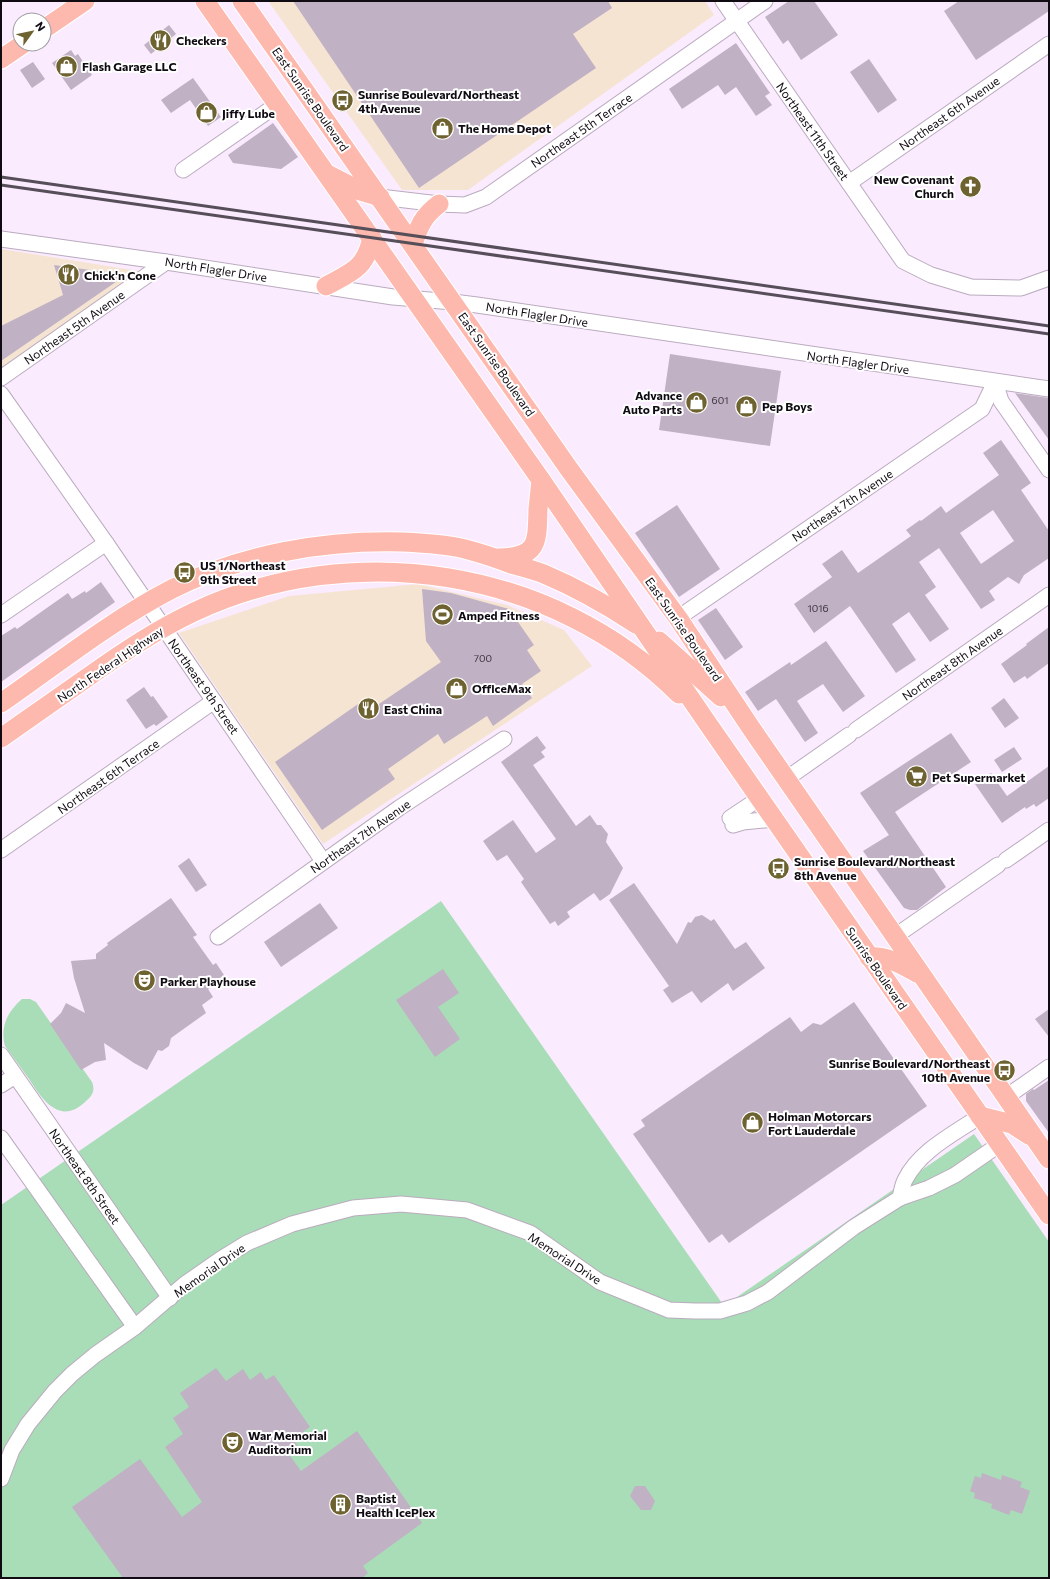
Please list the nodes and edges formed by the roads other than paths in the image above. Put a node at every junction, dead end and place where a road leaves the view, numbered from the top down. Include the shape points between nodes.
1 (85, 1) edge
2 (206, 1) edge
3 (242, 1) edge
4 (723, 1) edge
5 (765, 1) edge
6 (737, 21) junction
7 (52, 24) edge
8 (1049, 44) edge
9 (12, 52) edge
10 (1, 59) edge
11 (278, 104) junction
12 (183, 170) dead end
13 (328, 175) junction
14 (849, 183) junction
15 (380, 197) junction
16 (439, 204) junction
17 (372, 238) junction
18 (1, 239) edge
19 (413, 244) junction
20 (166, 262) junction
21 (1048, 279) edge
22 (326, 286) junction
23 (414, 298) junction
24 (453, 302) junction
25 (1, 378) edge
26 (995, 382) junction
27 (1049, 389) edge
28 (1, 394) edge
29 (1049, 470) edge
30 (541, 480) junction
31 (106, 543) junction
32 (496, 558) junction
33 (1049, 595) edge
34 (147, 603) junction
35 (1, 615) edge
36 (678, 618) junction
37 (163, 628) junction
38 (643, 628) junction
39 (214, 701) junction
40 (1, 703) edge
41 (706, 721) junction
42 (751, 728) junction
43 (1, 738) edge
44 (504, 739) dead end
45 (786, 779) junction
46 (760, 798) junction
47 (774, 819) junction
48 (1049, 830) edge
49 (1, 850) edge
50 (323, 861) junction
51 (218, 937) dead end
52 (894, 937) junction
53 (869, 956) junction
54 (920, 974) junction
55 (1, 1055) edge
56 (1049, 1067) edge
57 (15, 1076) junction
58 (1, 1085) edge
59 (1006, 1097) junction
60 (980, 1116) junction
61 (1034, 1137) junction
62 (1, 1138) edge
63 (1000, 1144) junction
64 (1049, 1159) edge
65 (900, 1198) junction
66 (1049, 1215) edge
67 (170, 1298) junction
68 (135, 1327) junction
69 (1, 1479) edge

1 - 7 main road
2 - 11 main road
3 - 15 main road, East Sunrise Boulevard
4 - 6 street, Northeast 11th Street
5 - 6 street, Northeast 5th Terrace
6 - 14 street, Northeast 11th Street
6 - 16 street, Northeast 5th Terrace via 486,197 465,205
8 - 14 street, Northeast 6th Avenue
9 - 10 main road
11 - 12 street
11 - 13 main road
13 - 15 main road via 360,191
13 - 17 main road
14 - 21 street, Northeast 11th Street via 904,261 932,275 971,287 1021,288
15 - 16 street, Northeast 5th Terrace
15 - 19 main road, East Sunrise Boulevard
16 - 19 main road via 423,219
17 - 22 main road via 362,264
17 - 23 main road
18 - 20 street, North Flagler Drive
19 - 24 main road, East Sunrise Boulevard
20 - 22 street, North Flagler Drive
20 - 25 street, Northeast 5th Avenue
22 - 23 street, North Flagler Drive
23 - 24 street, North Flagler Drive
23 - 30 main road
24 - 26 street, North Flagler Drive
24 - 36 main road, East Sunrise Boulevard via 569,469
26 - 27 street, North Flagler Drive
26 - 29 street via 1001,401
26 - 36 street, Northeast 7th Avenue via 982,409
28 - 31 street, Northeast 9th Street
30 - 32 main road via 539,524 530,550 522,555
30 - 38 main road
31 - 34 street, Northeast 9th Street
31 - 35 street
32 - 34 main road via 464,549 412,543 357,543 313,547 240,562 173,589
32 - 38 main road via 565,583
33 - 45 street, Northeast 8th Avenue
34 - 37 street, Northeast 9th Street
34 - 40 main road
36 - 42 main road, East Sunrise Boulevard
37 - 39 street, Northeast 9th Street
37 - 41 main road, North Federal Highway via 224,599 255,588 294,580 355,572 424,574 457,579 503,590 541,603 580,621 646,665
37 - 43 main road, North Federal Highway via 137,643
38 - 41 main road
38 - 42 main road via 694,672
39 - 49 street, Northeast 6th Terrace
39 - 50 street, Northeast 9th Street
41 - 46 main road, Sunrise Boulevard
42 - 45 main road
44 - 50 street, Northeast 7th Avenue
45 - 52 main road
46 - 47 main road, Sunrise Boulevard
46 - 47 street via 732,822
47 - 53 main road, Sunrise Boulevard
48 - 52 street
50 - 51 street, Northeast 7th Avenue
52 - 54 main road
53 - 54 main road via 891,960
53 - 60 main road, Sunrise Boulevard
54 - 59 main road
55 - 57 street, Northeast 8th Street
56 - 59 street
57 - 58 street
57 - 67 street, Northeast 8th Street
59 - 61 main road
60 - 61 main road via 1012,1124
60 - 63 main road, Sunrise Boulevard
60 - 65 street via 924,1154 904,1182
61 - 64 main road
62 - 68 street
63 - 65 street, Memorial Drive via 955,1174 929,1188
63 - 66 main road, Sunrise Boulevard
65 - 67 street, Memorial Drive via 854,1227 768,1292 747,1303 720,1311 669,1310 600,1282 530,1234 467,1210 401,1204 353,1208 292,1224 247,1243 191,1280
67 - 68 street, Memorial Drive
68 - 69 street, Memorial Drive via 94,1355 55,1391 28,1424 12,1450

